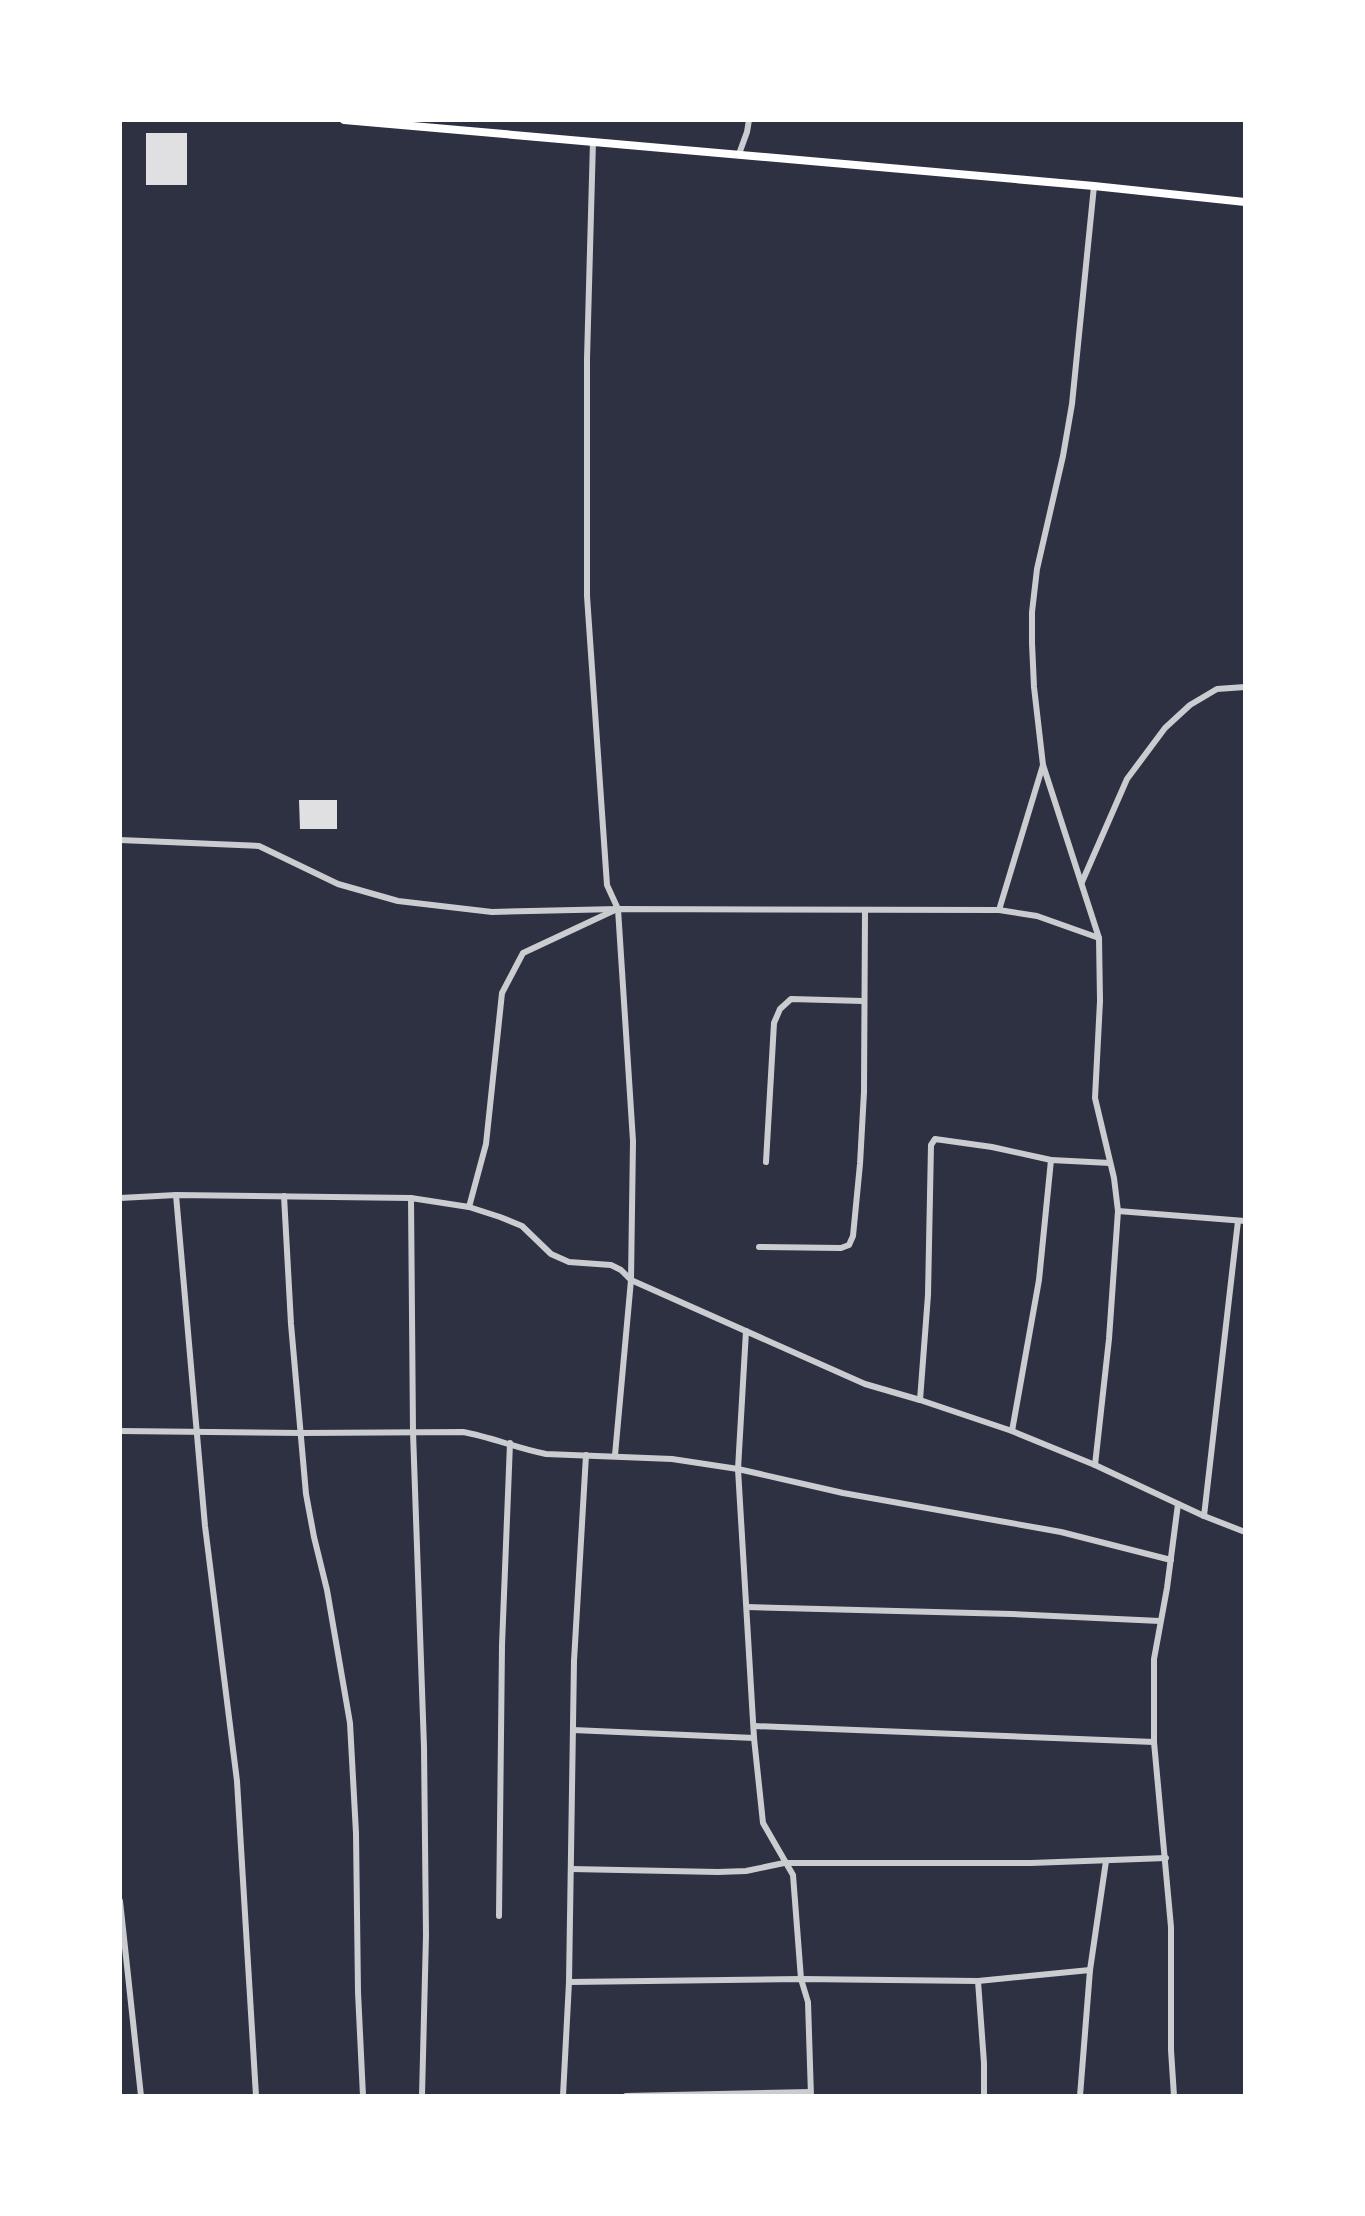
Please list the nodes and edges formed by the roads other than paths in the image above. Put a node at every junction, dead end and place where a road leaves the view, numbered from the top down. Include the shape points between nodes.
1 (344, 120) edge
2 (749, 120) edge
3 (401, 122) edge
4 (593, 141) junction
5 (739, 154) junction
6 (1094, 186) junction
7 (1245, 202) edge
8 (1245, 687) edge
9 (1043, 765) junction
10 (120, 840) edge
11 (1082, 882) junction
12 (618, 909) junction
13 (865, 910) junction
14 (999, 910) junction
15 (1099, 938) junction
16 (863, 1001) junction
17 (1051, 1160) junction
18 (766, 1162) dead end
19 (1110, 1163) junction
20 (176, 1195) junction
21 (284, 1196) junction
22 (120, 1198) edge
23 (411, 1198) junction
24 (469, 1207) junction
25 (1118, 1211) junction
26 (1241, 1221) edge
27 (759, 1247) dead end
28 (631, 1280) junction
29 (746, 1331) junction
30 (920, 1400) junction
31 (120, 1431) edge
32 (1012, 1431) junction
33 (195, 1432) junction
34 (413, 1432) junction
35 (301, 1433) junction
36 (510, 1443) junction
37 (586, 1455) junction
38 (615, 1455) junction
39 (1095, 1465) junction
40 (738, 1469) junction
41 (1178, 1504) junction
42 (1204, 1516) junction
43 (1245, 1532) edge
44 (1171, 1560) junction
45 (747, 1607) junction
46 (1160, 1621) junction
47 (754, 1726) junction
48 (573, 1730) junction
49 (754, 1738) junction
50 (1154, 1742) junction
51 (1166, 1858) junction
52 (1106, 1861) junction
53 (784, 1863) junction
54 (571, 1869) junction
55 (120, 1901) edge
56 (499, 1916) dead end
57 (1090, 1970) junction
58 (801, 1979) junction
59 (978, 1981) junction
60 (569, 1982) junction
61 (810, 2094) edge
62 (141, 2096) edge
63 (256, 2096) edge
64 (363, 2096) edge
65 (422, 2096) edge
66 (563, 2096) edge
67 (626, 2096) edge
68 (984, 2096) edge
69 (1080, 2096) edge
70 (1174, 2096) edge

1 - 3 main road
2 - 5 street
3 - 4 main road
4 - 5 main road
4 - 12 street via 587,596 607,885
5 - 6 main road
6 - 7 main road
6 - 9 street via 1068,433 1034,591 1032,665
8 - 11 street via 1217,689 1165,728 1127,779
9 - 11 street
9 - 14 street
10 - 12 street via 259,846 338,884 398,901 492,912
11 - 15 street
12 - 13 street
12 - 24 street via 523,953 502,993 486,1144
12 - 28 street via 633,1141
13 - 14 street
13 - 16 street
14 - 15 street via 1037,916
15 - 19 street via 1095,1098
16 - 18 street via 791,999 780,1009 771,1054
16 - 27 street via 863,1106 853,1236 841,1248
17 - 19 street
17 - 30 street via 935,1139 931,1145
17 - 32 street via 1039,1280
19 - 25 street
20 - 21 street
20 - 22 street
20 - 33 street
21 - 23 street
21 - 35 street
23 - 24 street
23 - 34 street
24 - 28 street via 522,1226 551,1254 569,1262 611,1265
25 - 26 street
25 - 39 street
26 - 42 street
28 - 29 street
28 - 38 street
29 - 30 street via 865,1384
29 - 40 street
30 - 32 street
31 - 33 street
32 - 39 street
33 - 35 street
33 - 63 street via 237,1781
34 - 35 street
34 - 36 street via 463,1432
34 - 65 street via 424,1747
35 - 64 street via 306,1494 350,1723
36 - 37 street via 546,1454
36 - 56 street
37 - 38 street
37 - 48 street
38 - 40 street
39 - 41 street
40 - 44 street via 1061,1532
40 - 45 street
41 - 42 street
41 - 44 street
42 - 43 street
44 - 46 street
45 - 46 street
45 - 47 street
46 - 50 street via 1154,1659
47 - 49 street
47 - 50 street
48 - 49 street
48 - 54 street
49 - 53 street via 763,1823
50 - 51 street
51 - 52 street
51 - 70 street
52 - 53 street
52 - 57 street
53 - 54 street via 718,1872
53 - 58 street via 793,1875
54 - 60 street
55 - 62 street
57 - 59 street
57 - 69 street
58 - 59 street
58 - 60 street
58 - 61 street via 808,2002
59 - 68 street
60 - 66 street
61 - 67 street

